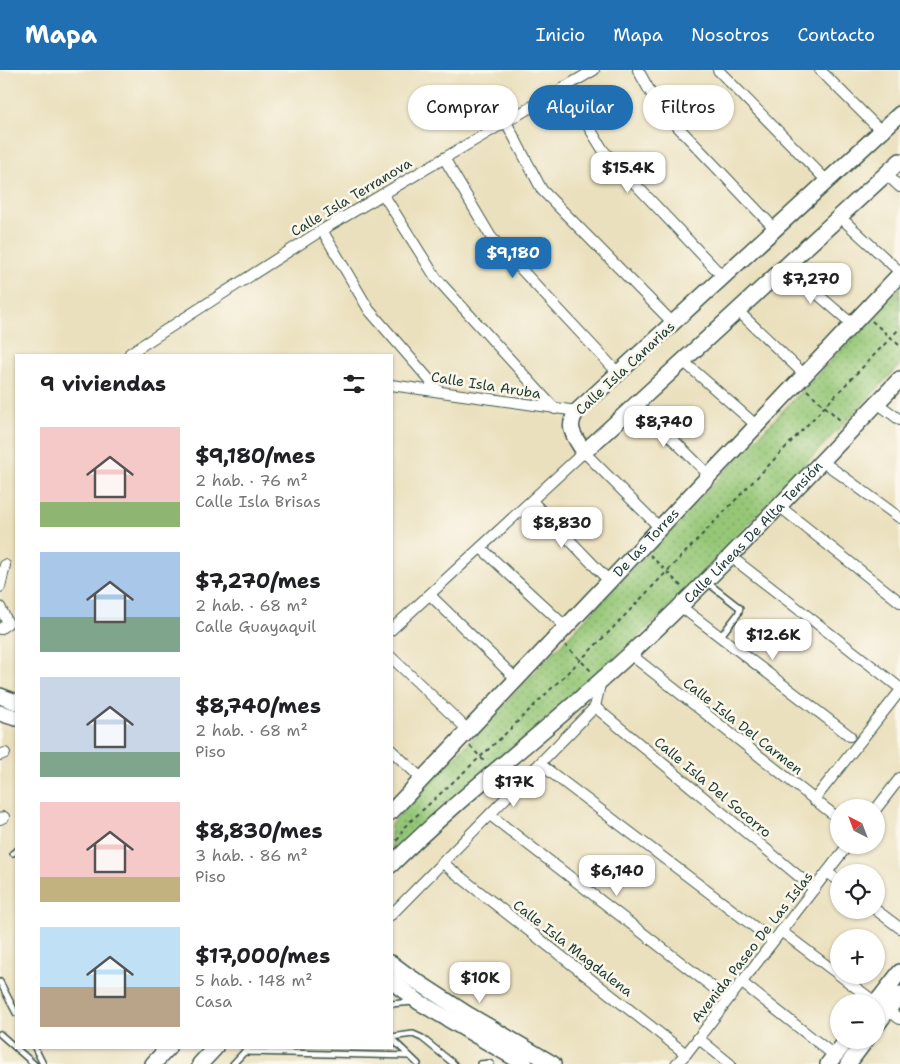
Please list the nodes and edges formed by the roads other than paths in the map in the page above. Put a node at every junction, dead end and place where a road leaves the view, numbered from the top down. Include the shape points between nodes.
1 (594, 70) edge
2 (638, 70) edge
3 (718, 70) edge
4 (820, 70) edge
5 (568, 85) edge
6 (900, 114) edge
7 (492, 130) edge
8 (510, 130) edge
9 (591, 130) edge
10 (881, 131) junction
11 (444, 158) junction
12 (900, 161) edge
13 (886, 174) junction
14 (827, 181) junction
15 (900, 187) edge
16 (383, 194) junction
17 (840, 217) junction
18 (774, 229) junction
19 (322, 230) junction
20 (786, 267) junction
21 (900, 273) edge
22 (723, 277) junction
23 (738, 311) junction
24 (673, 323) junction
25 (852, 324) junction
26 (129, 354) edge
27 (683, 361) junction
28 (618, 373) junction
29 (801, 378) junction
30 (900, 379) edge
31 (393, 385) edge
32 (439, 391) junction
33 (878, 403) junction
34 (637, 404) junction
35 (555, 409) junction
36 (576, 411) junction
37 (900, 420) edge
38 (756, 426) junction
39 (584, 452) junction
40 (822, 461) junction
41 (709, 475) junction
42 (532, 500) junction
43 (779, 506) junction
44 (900, 518) edge
45 (659, 527) junction
46 (481, 548) junction
47 (730, 556) junction
48 (5, 565) dead end
49 (609, 581) junction
50 (705, 581) junction
51 (0, 586) edge
52 (430, 595) junction
53 (685, 601) junction
54 (900, 602) edge
55 (0, 607) edge
56 (393, 628) edge
57 (0, 629) edge
58 (561, 632) junction
59 (720, 637) junction
60 (630, 654) junction
61 (393, 659) edge
62 (516, 679) junction
63 (601, 680) junction
64 (900, 689) edge
65 (0, 696) edge
66 (15, 702) edge
67 (595, 707) junction
68 (0, 713) edge
69 (15, 718) edge
70 (464, 733) junction
71 (850, 736) dead end
72 (393, 752) edge
73 (540, 764) junction
74 (900, 778) edge
75 (422, 779) junction
76 (884, 799) edge
77 (814, 800) junction
78 (393, 810) edge
79 (830, 812) edge
80 (490, 815) junction
81 (841, 854) edge
82 (393, 863) edge
83 (444, 864) junction
84 (827, 872) junction
85 (830, 874) edge
86 (814, 889) junction
87 (393, 914) edge
88 (885, 917) edge
89 (900, 928) edge
90 (781, 931) junction
91 (773, 941) junction
92 (393, 964) edge
93 (900, 972) edge
94 (0, 982) edge
95 (741, 982) junction
96 (393, 983) edge
97 (864, 994) edge
98 (900, 994) edge
99 (728, 999) junction
100 (418, 1002) junction
101 (393, 1004) edge
102 (885, 1004) edge
103 (885, 1006) edge
104 (15, 1011) edge
105 (463, 1020) junction
106 (0, 1034) edge
107 (393, 1037) edge
108 (698, 1038) junction
109 (393, 1039) edge
110 (15, 1047) edge
111 (17, 1049) edge
112 (35, 1049) edge
113 (167, 1049) edge
114 (215, 1049) edge
115 (840, 1049) edge
116 (861, 1049) edge
117 (246, 1050) edge
118 (686, 1054) junction
119 (409, 1056) junction
120 (832, 1060) edge
121 (854, 1062) edge
122 (34, 1064) edge
123 (43, 1064) edge
124 (153, 1064) edge
125 (200, 1064) edge
126 (233, 1064) edge
127 (418, 1064) edge
128 (454, 1064) edge
129 (480, 1064) edge
130 (491, 1064) edge
131 (525, 1064) edge
132 (553, 1064) edge
133 (676, 1064) edge
134 (730, 1064) edge

1 - 5 street, Calle Isla Terranova
2 - 18 street via 658,106
3 - 14 street
4 - 10 street
6 - 10 main road, Calle Isla Canarias
7 - 11 street, Calle Isla Terranova
8 - 24 street via 542,190
9 - 22 street via 603,150
10 - 14 main road, Calle Isla Canarias
11 - 16 street, Calle Isla Terranova
11 - 28 street via 491,237
12 - 13 main road
13 - 15 street
13 - 17 main road
14 - 18 main road, Calle Isla Canarias
16 - 19 street, Calle Isla Terranova
16 - 35 street via 436,278
17 - 20 main road
17 - 21 street
18 - 22 main road, Calle Isla Canarias
19 - 26 street, Calle Isla Terranova
19 - 32 street via 369,310
20 - 23 main road
20 - 25 street
21 - 25 main road, De las Torres
22 - 24 main road, Calle Isla Canarias
23 - 27 main road
23 - 29 street
24 - 28 main road, Calle Isla Canarias
25 - 29 main road, De las Torres
27 - 34 main road
27 - 38 street
28 - 36 main road, Calle Isla Canarias
29 - 38 main road, De las Torres
30 - 33 main road, Calle Líneas De Alta Tensión
31 - 32 street, Calle Isla Aruba
32 - 35 street, Calle Isla Aruba
33 - 37 street
33 - 40 main road, Calle Líneas De Alta Tensión
34 - 39 main road
34 - 41 street
35 - 36 street, Calle Isla Aruba
36 - 39 main road, Calle Isla Canarias via 570,424
38 - 41 main road, De las Torres
39 - 42 street
39 - 45 street
40 - 43 main road, Calle Líneas De Alta Tensión
40 - 44 street
41 - 45 main road, De las Torres
42 - 46 street
42 - 49 street
43 - 47 main road, Calle Líneas De Alta Tensión
43 - 54 street
45 - 49 main road, De las Torres
46 - 52 street
46 - 58 street
47 - 50 main road, Calle Líneas De Alta Tensión
47 - 64 street
48 - 51 street
49 - 58 main road, De las Torres
50 - 53 main road, Calle Líneas De Alta Tensión
50 - 59 lane via 740,608
52 - 56 street
52 - 62 street
53 - 59 street
53 - 60 main road, Calle Líneas De Alta Tensión
55 - 57 street via 8,623
58 - 62 main road, De las Torres
59 - 71 street
60 - 63 main road, Calle Líneas De Alta Tensión
60 - 77 street, Calle Isla Del Carmen
61 - 70 street
62 - 70 main road, De las Torres
63 - 67 street
63 - 82 main road, Calle Líneas De Alta Tensión
64 - 77 street
65 - 66 main road
67 - 73 street
67 - 86 street, Calle Isla Del Socorro
68 - 69 main road
70 - 75 main road, De las Torres
72 - 75 street
73 - 80 street
73 - 91 street
74 - 76 street
75 - 78 main road, De las Torres
77 - 79 street, Calle Isla Del Carmen
80 - 83 street
80 - 99 street
81 - 84 street, Avenida Paseo De Las Islas
83 - 87 street
83 - 118 street, Calle Isla Magdalena
84 - 85 street
84 - 86 street, Avenida Paseo De Las Islas
86 - 90 street, Avenida Paseo De Las Islas
88 - 89 street
90 - 91 street, Avenida Paseo De Las Islas
90 - 97 street
91 - 95 street, Avenida Paseo De Las Islas
92 - 105 main road
93 - 102 main road
94 - 104 lane
95 - 99 street, Avenida Paseo De Las Islas
95 - 120 street
96 - 100 main road
98 - 103 main road
99 - 108 street, Avenida Paseo De Las Islas
100 - 101 lane
100 - 105 main road
105 - 131 main road
105 - 132 main road
106 - 110 lane
107 - 128 lane via 413,1034 422,1038
108 - 118 street, Avenida Paseo De Las Islas
108 - 134 street
109 - 119 lane
111 - 122 lane
112 - 123 lane
113 - 124 main road
114 - 125 main road
115 - 120 main road
116 - 121 main road
117 - 119 lane
117 - 126 lane
118 - 133 street, Avenida Paseo De Las Islas
119 - 127 lane
129 - 130 lane

